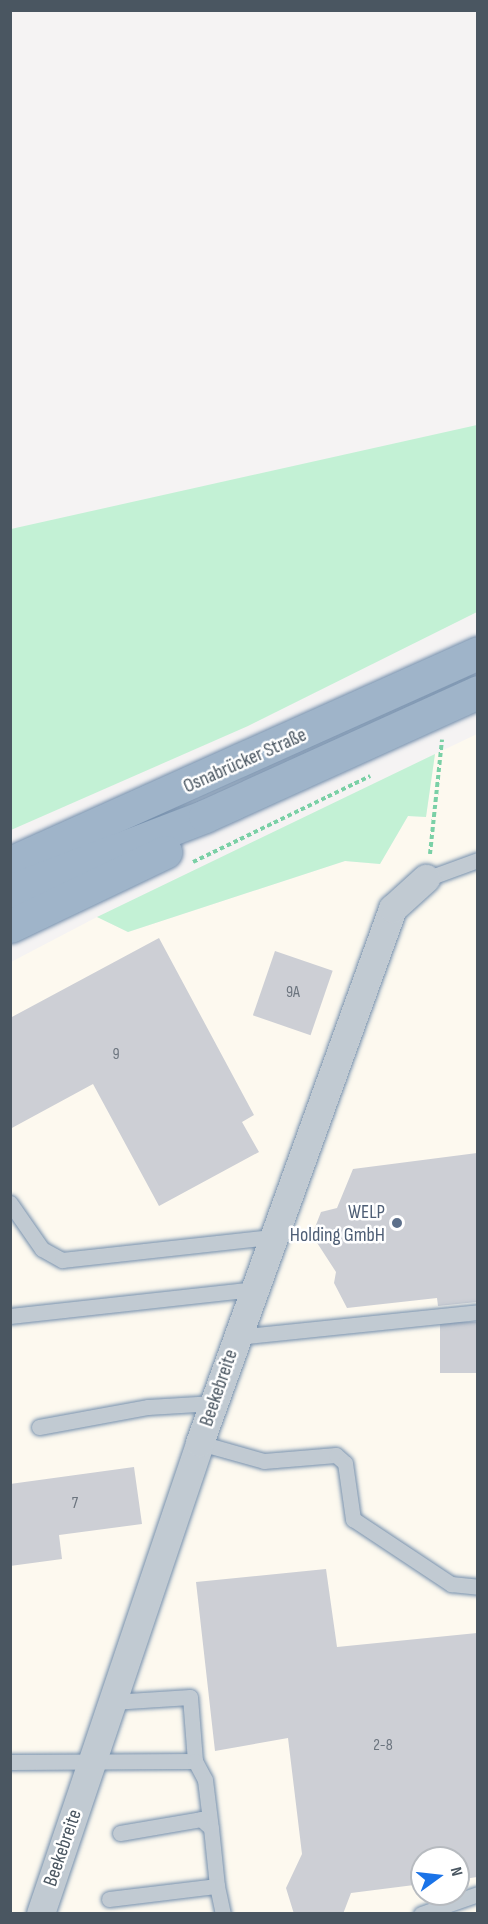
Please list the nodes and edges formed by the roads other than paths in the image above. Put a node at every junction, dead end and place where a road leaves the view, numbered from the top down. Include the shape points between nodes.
1 (477, 653) edge
2 (477, 692) edge
3 (374, 758) junction
4 (477, 860) edge
5 (10, 863) edge
6 (426, 879) joint
7 (10, 891) edge
8 (10, 926) edge
9 (10, 1203) edge
10 (272, 1237) junction
11 (254, 1289) junction
12 (477, 1312) edge
13 (10, 1317) edge
14 (237, 1337) junction
15 (214, 1403) junction
16 (39, 1426) dead end
17 (200, 1443) junction
18 (477, 1587) edge
19 (112, 1702) junction
20 (92, 1761) junction
21 (195, 1761) junction
22 (10, 1762) edge
23 (211, 1828) junction
24 (120, 1833) dead end
25 (217, 1886) junction
26 (477, 1894) edge
27 (109, 1899) dead end
28 (40, 1914) edge
29 (223, 1914) edge
30 (421, 1914) edge

1 - 5 highway, Osnabrücker Straße
2 - 3 highway, Osnabrücker Straße
3 - 7 highway, Osnabrücker Straße via 205,816
3 - 8 highway
4 - 6 lane
6 - 10 street, Beekebreite via 393,909
9 - 10 lane via 42,1249 62,1260
10 - 11 street, Beekebreite
11 - 13 lane
11 - 14 street, Beekebreite
12 - 14 lane
14 - 15 street, Beekebreite
15 - 16 lane via 148,1407
15 - 17 street, Beekebreite
17 - 18 lane via 264,1461 336,1455 345,1463 354,1519 451,1584
17 - 19 street, Beekebreite
19 - 20 street, Beekebreite
19 - 21 lane via 190,1697
20 - 21 lane
20 - 22 lane
20 - 28 street, Beekebreite
21 - 23 lane via 205,1780
23 - 24 lane via 201,1819
23 - 25 lane
25 - 27 lane
25 - 29 lane
26 - 30 lane

